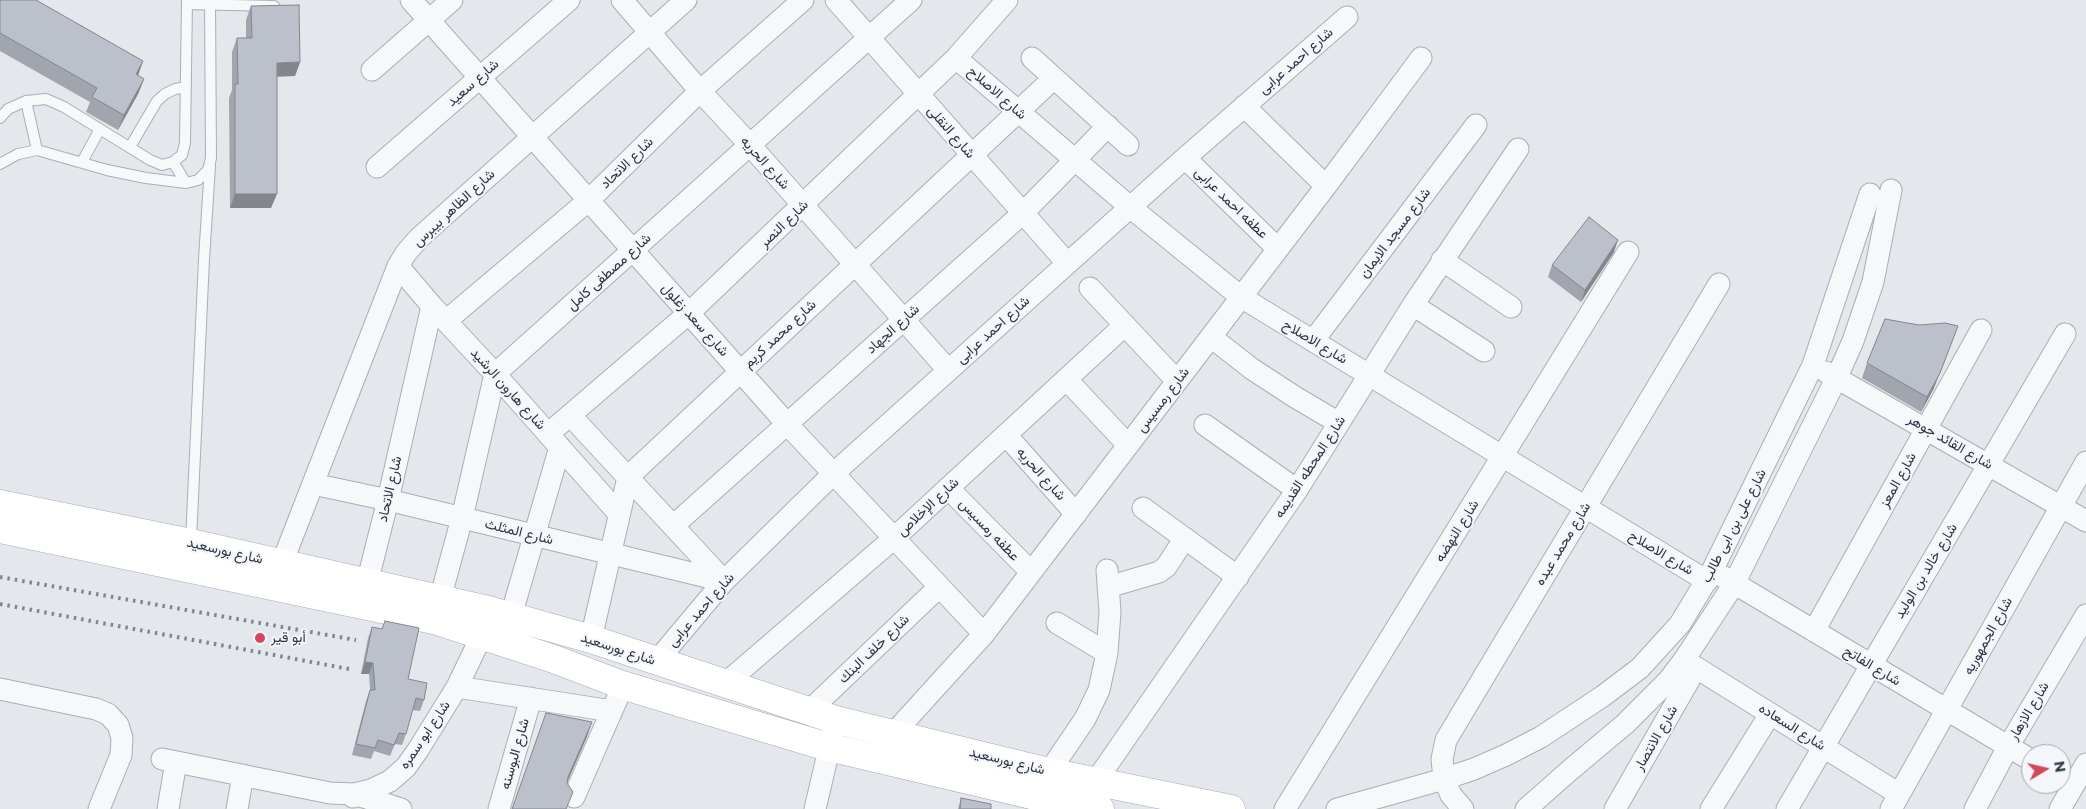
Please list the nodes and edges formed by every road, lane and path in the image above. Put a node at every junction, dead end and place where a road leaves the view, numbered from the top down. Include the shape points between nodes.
1 (411, 0) edge
2 (452, 0) edge
3 (569, 0) edge
4 (622, 0) edge
5 (686, 0) edge
6 (803, 0) edge
7 (836, 0) edge
8 (911, 0) edge
9 (1007, 0) edge
10 (187, 2) edge
11 (210, 2) edge
12 (285, 6) edge
13 (1346, 17) dead end
14 (429, 20) junction
15 (650, 32) junction
16 (869, 38) junction
17 (956, 58) junction
18 (1032, 58) dead end
19 (1421, 58) dead end
20 (372, 70) dead end
21 (480, 78) junction
22 (1054, 78) junction
23 (186, 87) junction
24 (700, 91) junction
25 (918, 94) junction
26 (26, 101) junction
27 (1244, 106) junction
28 (1019, 112) junction
29 (0, 118) edge
30 (1476, 125) dead end
31 (1108, 126) junction
32 (100, 129) junction
33 (532, 137) junction
34 (750, 145) junction
35 (1128, 145) dead end
36 (130, 147) junction
37 (1518, 149) dead end
38 (37, 150) junction
39 (972, 155) junction
40 (211, 158) junction
41 (1184, 158) junction
42 (1075, 160) junction
43 (82, 162) junction
44 (174, 162) junction
45 (0, 164) edge
46 (378, 167) dead end
47 (186, 183) junction
48 (1326, 186) junction
49 (1891, 190) dead end
50 (1870, 194) dead end
51 (589, 200) junction
52 (803, 205) junction
53 (1130, 207) junction
54 (1023, 214) junction
55 (1278, 249) junction
56 (633, 250) junction
57 (1628, 252) dead end
58 (1442, 260) junction
59 (1067, 263) junction
60 (855, 264) junction
61 (398, 266) junction
62 (1719, 284) dead end
63 (1090, 288) dead end
64 (1241, 297) junction
65 (1413, 304) junction
66 (1512, 307) dead end
67 (439, 313) junction
68 (689, 313) junction
69 (903, 319) junction
70 (1125, 325) junction
71 (1982, 330) dead end
72 (2065, 334) dead end
73 (1211, 337) junction
74 (1313, 341) junction
75 (1484, 351) dead end
76 (1813, 365) junction
77 (948, 370) junction
78 (740, 371) junction
79 (495, 374) junction
80 (1369, 375) junction
81 (1838, 377) junction
82 (1066, 379) junction
83 (1177, 381) junction
84 (570, 415) junction
85 (1339, 423) junction
86 (787, 424) junction
87 (1205, 425) dead end
88 (1927, 428) junction
89 (1006, 434) junction
90 (554, 441) junction
91 (1128, 445) junction
92 (1503, 457) junction
93 (2086, 462) edge
94 (1989, 465) junction
95 (832, 474) junction
96 (628, 477) junction
97 (314, 484) junction
98 (948, 488) junction
99 (1297, 490) junction
100 (388, 500) junction
101 (0, 504) edge
102 (1585, 507) junction
103 (2061, 507) junction
104 (1143, 508) dead end
105 (619, 514) junction
106 (1076, 514) junction
107 (462, 518) junction
108 (2086, 522) edge
109 (673, 526) junction
110 (0, 529) edge
111 (534, 535) junction
112 (1186, 538) junction
113 (893, 539) junction
114 (610, 554) junction
115 (190, 555) junction
116 (282, 563) junction
117 (1031, 572) junction
118 (1709, 576) junction
119 (1238, 577) junction
120 (724, 581) junction
121 (367, 583) junction
122 (1734, 584) junction
123 (939, 587) junction
124 (437, 609) junction
125 (2086, 615) edge
126 (493, 620) junction
127 (1057, 623) dead end
128 (1814, 631) junction
129 (984, 634) junction
130 (592, 639) junction
131 (1107, 653) junction
132 (657, 662) junction
133 (1690, 664) junction
134 (1870, 665) junction
135 (726, 683) junction
136 (622, 685) junction
137 (456, 687) junction
138 (0, 689) edge
139 (531, 698) junction
140 (1946, 710) junction
141 (612, 711) junction
142 (810, 711) junction
143 (1770, 714) junction
144 (836, 720) junction
145 (894, 733) junction
146 (1822, 746) junction
147 (828, 747) junction
148 (2008, 747) junction
149 (2021, 754) edge
150 (2086, 764) edge
151 (1049, 772) junction
152 (243, 775) junction
153 (1444, 779) junction
154 (1096, 782) junction
155 (2073, 786) edge
156 (574, 797) dead end
157 (352, 802) edge
158 (1029, 802) edge
159 (1895, 802) edge
160 (99, 809) edge
161 (168, 809) edge
162 (237, 809) edge
163 (401, 809) edge
164 (499, 809) edge
165 (815, 809) edge
166 (1100, 809) edge
167 (1231, 809) edge
168 (1285, 809) edge
169 (1337, 809) edge
170 (1463, 809) edge
171 (1526, 809) edge
172 (1615, 809) edge
173 (1711, 809) edge
174 (1787, 809) edge
175 (1975, 809) edge
176 (2060, 809) edge

1 - 14 street, شارع سعد زغلول
2 - 14 street
3 - 21 street, شارع سعيد
4 - 15 street, شارع الحريه
5 - 15 street, شارع الظاهر بيبرس
6 - 24 street, شارع الاتحاد
7 - 16 street, شارع النقلى
8 - 16 street, شارع مصطفى كامل
9 - 17 street, شارع النصر
10 - 11 lane
10 - 23 lane
11 - 12 lane
11 - 40 lane
13 - 27 street, شارع احمد عرابى
14 - 20 street
14 - 21 street, شارع سعد زغلول
15 - 24 street, شارع الحريه
15 - 33 street, شارع الظاهر بيبرس
16 - 25 street, شارع النقلى
16 - 34 street, شارع مصطفى كامل
17 - 25 street, شارع النصر
17 - 28 street, شارع الاصلاح
18 - 22 street
19 - 48 street, شارع رمسيس
21 - 33 street, شارع سعد زغلول
21 - 46 street, شارع سعيد
22 - 28 street, شارع محمد كريم
22 - 31 street
23 - 36 lane via 165,94
23 - 44 lane via 185,143 182,155
24 - 34 street, شارع الحريه
24 - 51 street, شارع الاتحاد
25 - 39 street, شارع النقلى
25 - 52 street, شارع النصر
26 - 29 lane via 8,109
26 - 32 lane via 46,99
26 - 38 lane
27 - 41 street, شارع احمد عرابى
27 - 48 street
28 - 39 street, شارع محمد كريم
28 - 42 street, شارع الاصلاح
30 - 74 street, شارع مسجد الايمان
31 - 35 street
31 - 42 street, شارع الجهاد
32 - 36 lane
32 - 43 lane
33 - 51 street, شارع سعد زغلول
33 - 61 street, شارع الظاهر بيبرس via 419,238
34 - 52 street, شارع الحريه
34 - 56 street, شارع مصطفى كامل
36 - 44 lane via 162,164
37 - 58 street, شارع المحطه القديمه
38 - 43 lane
38 - 45 lane via 18,154
39 - 54 street, شارع النقلى
39 - 60 street, شارع محمد كريم
40 - 47 lane via 208,170 198,180
40 - 115 lane
41 - 53 street, شارع احمد عرابى
41 - 55 street, عطفه احمد عرابى
42 - 53 street, شارع الاصلاح
42 - 54 street, شارع الجهاد
43 - 47 lane via 146,178
44 - 47 lane
48 - 55 street, شارع رمسيس
49 - 81 street, شارع على بن ابى طالب via 1870,289
50 - 76 street, شارع على بن ابى طالب
51 - 56 street, شارع سعد زغلول
51 - 67 street, شارع الاتحاد
52 - 60 street, شارع الحريه
52 - 68 street, شارع النصر
53 - 59 street, شارع احمد عرابى
53 - 64 street, شارع الاصلاح
54 - 59 street, شارع النقلى
54 - 69 street, شارع الجهاد
55 - 64 street, شارع رمسيس
56 - 68 street, شارع سعد زغلول
56 - 79 street, شارع مصطفى كامل
57 - 92 street, شارع النهضه
58 - 65 street, شارع المحطه القديمه
58 - 66 street
59 - 77 street, شارع احمد عرابى
60 - 69 street, شارع الحريه
60 - 78 street, شارع محمد كريم
61 - 67 street, شارع هارون الرشيد
61 - 97 street, شارع الظاهر بيبرس
62 - 102 street, شارع محمد عبده
63 - 70 street
64 - 73 street, شارع رمسيس
64 - 74 street, شارع الاصلاح
65 - 75 street
65 - 80 street, شارع المحطه القديمه
67 - 79 street, شارع هارون الرشيد
67 - 100 street, شارع الاتحاد
68 - 78 street, شارع سعد زغلول
68 - 84 street, شارع النصر
69 - 77 street, شارع الحريه
69 - 86 street, شارع الجهاد
70 - 82 street, شارع الإخلاص
70 - 83 street
71 - 88 street, شارع المعز
72 - 94 street, شارع خالد بن الوليد
73 - 83 street, شارع رمسيس
73 - 85 street via 1288,393
74 - 80 street, شارع الاصلاح
76 - 81 street, شارع القائد جوهر
76 - 118 street, شارع على بن ابى طالب
77 - 95 street, شارع احمد عرابى
78 - 86 street, شارع سعد زغلول
78 - 96 street, شارع محمد كريم
79 - 90 street, شارع هارون الرشيد
79 - 107 street
80 - 85 street, شارع المحطه القديمه
80 - 92 street, شارع الاصلاح
81 - 88 street, شارع القائد جوهر
81 - 122 street, شارع على بن ابى طالب
82 - 89 street, شارع الإخلاص
82 - 91 street
83 - 91 street, شارع رمسيس
84 - 90 street, شارع النصر
84 - 96 street
85 - 99 street, شارع المحطه القديمه
86 - 95 street, شارع سعد زغلول
86 - 109 street, شارع الجهاد
87 - 99 street
88 - 94 street, شارع القائد جوهر
88 - 128 street, شارع المعز
89 - 98 street, شارع الإخلاص
89 - 106 street, شارع الحريه
90 - 105 street, شارع هارون الرشيد
90 - 111 street
91 - 106 street, شارع رمسيس
92 - 102 street, شارع الاصلاح
92 - 168 street, شارع النهضه
93 - 103 street, شارع الجمهوريه
94 - 103 street, شارع القائد جوهر
94 - 134 street, شارع خالد بن الوليد
95 - 113 street, شارع سعد زغلول
95 - 120 street, شارع احمد عرابى
96 - 105 street
96 - 109 street
97 - 100 street, شارع المثلث
97 - 116 street, شارع الظاهر بيبرس
98 - 113 street, شارع الإخلاص
98 - 117 street, عطفه رمسيس
99 - 119 street, شارع المحطه القديمه
100 - 107 street, شارع المثلث
100 - 121 street, شارع الاتحاد
101 - 115 main road, شارع بورسعيد
102 - 118 street, شارع الاصلاح
102 - 153 street, شارع محمد عبده via 1446,740 1442,760
103 - 108 street, شارع القائد جوهر
103 - 140 street, شارع الجمهوريه
104 - 112 street
105 - 114 street
106 - 117 street, شارع رمسيس
107 - 111 street, شارع المثلث
107 - 124 street
109 - 120 street
110 - 115 main road, شارع بورسعيد
111 - 114 street, شارع المثلث
111 - 126 street
112 - 119 street
112 - 131 street via 1159,572 1107,579 1110,612
113 - 123 street, شارع سعد زغلول
113 - 135 street, شارع الإخلاص
114 - 120 street, شارع المثلث
114 - 130 street
115 - 116 main road, شارع بورسعيد
115 - 124 main road, شارع بورسعيد
116 - 121 main road, شارع بورسعيد
117 - 129 street, شارع رمسيس
118 - 122 street, شارع الفاتح
118 - 153 street, شارع على بن ابى طالب via 1680,624 1640,668 1533,742
119 - 154 street, شارع المحطه القديمه
120 - 132 street, شارع احمد عرابى
121 - 124 main road, شارع بورسعيد
122 - 128 street, شارع الفاتح
122 - 133 street, شارع على بن ابى طالب
123 - 129 street, شارع سعد زغلول
123 - 142 street, شارع خلف البنك
124 - 126 main road, شارع بورسعيد
125 - 148 street, شارع الازهار
126 - 130 main road, شارع بورسعيد
126 - 136 main road, شارع بورسعيد
126 - 137 street, شارع ابو سمره
127 - 131 street
128 - 134 street, شارع الفاتح
129 - 145 street, شارع رمسيس
130 - 132 main road, شارع بورسعيد
131 - 151 street via 1099,690 1085,719
132 - 135 main road, شارع بورسعيد
133 - 143 street, شارع السعاده
133 - 171 street, شارع على بن ابى طالب
133 - 172 street, شارع الانتصار
134 - 140 street, شارع الفاتح
134 - 146 street, شارع خالد بن الوليد
135 - 142 main road, شارع بورسعيد
136 - 141 street
136 - 147 main road, شارع بورسعيد
137 - 139 street
137 - 157 street, شارع ابو سمره via 406,767 390,781
138 - 160 street via 96,709 108,714 118,725 122,738 121,755
139 - 141 street
139 - 164 street, شارع البوسنه
140 - 148 street, شارع الفاتح
140 - 159 street, شارع الجمهوريه
141 - 156 street
142 - 144 main road, شارع بورسعيد
143 - 146 street, شارع السعاده
143 - 173 street
144 - 145 main road, شارع بورسعيد
144 - 147 street
145 - 151 main road, شارع بورسعيد
146 - 159 street, شارع السعاده
146 - 174 street, شارع خالد بن الوليد
147 - 158 main road, شارع بورسعيد
147 - 165 street
148 - 149 street, شارع الفاتح
148 - 175 street, شارع الازهار
150 - 155 street
151 - 154 main road, شارع بورسعيد
152 - 157 street, شارع ابو سمره via 330,793
152 - 161 street, شارع ابو سمره via 169,760
152 - 162 street
153 - 169 street, شارع على بن ابى طالب
153 - 170 street, شارع محمد عبده via 1451,795
154 - 167 main road, شارع بورسعيد
155 - 176 street
157 - 163 street
158 - 166 main road, شارع بورسعيد

